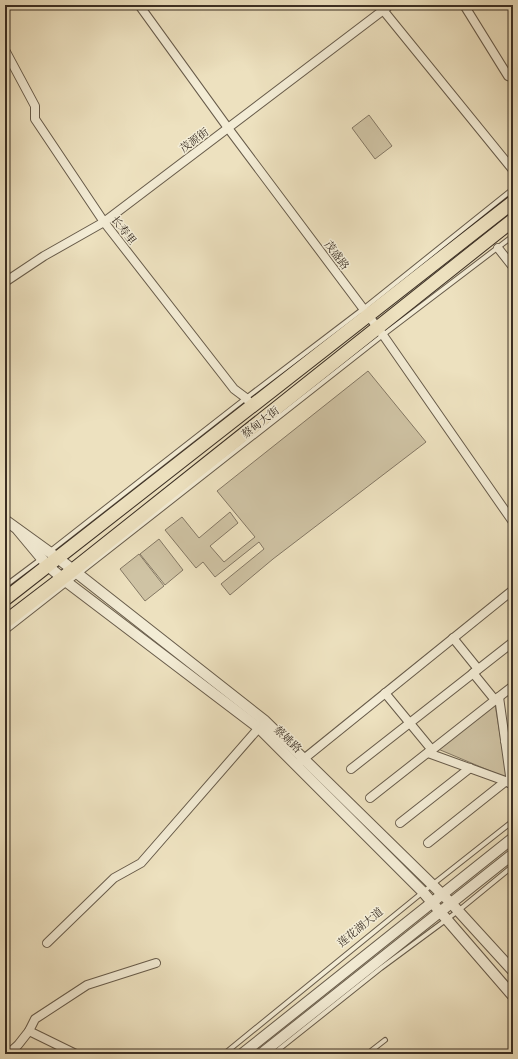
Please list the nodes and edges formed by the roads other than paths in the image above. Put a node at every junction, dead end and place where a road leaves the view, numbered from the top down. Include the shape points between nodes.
1 (139, 5) edge
2 (464, 5) edge
3 (387, 8) edge
4 (5, 50) edge
5 (513, 78) edge
6 (228, 128) junction
7 (513, 170) edge
8 (513, 188) edge
9 (513, 202) edge
10 (513, 220) edge
11 (104, 222) junction
12 (513, 236) edge
13 (498, 248) junction
14 (513, 267) edge
15 (5, 282) edge
16 (365, 312) junction
17 (380, 332) junction
18 (249, 402) junction
19 (5, 520) edge
20 (513, 522) edge
21 (49, 559) junction
22 (70, 577) junction
23 (5, 586) edge
24 (513, 590) edge
25 (5, 599) edge
26 (5, 622) edge
27 (5, 632) edge
28 (453, 638) junction
29 (513, 642) edge
30 (475, 671) junction
31 (513, 686) edge
32 (385, 693) junction
33 (497, 699) junction
34 (409, 723) junction
35 (262, 724) junction
36 (513, 734) edge
37 (505, 741) junction
38 (430, 751) junction
39 (300, 762) junction
40 (470, 768) junction
41 (351, 769) dead end
42 (511, 781) edge
43 (370, 798) dead end
44 (513, 821) edge
45 (400, 823) dead end
46 (513, 838) edge
47 (428, 843) dead end
48 (513, 854) edge
49 (513, 866) edge
50 (432, 885) junction
51 (423, 892) junction
52 (442, 895) junction
53 (433, 903) junction
54 (454, 907) junction
55 (444, 915) junction
56 (47, 943) dead end
57 (156, 963) dead end
58 (513, 971) edge
59 (513, 996) edge
60 (29, 1031) junction
61 (385, 1040) dead end
62 (8, 1054) edge
63 (76, 1054) edge
64 (224, 1054) edge
65 (242, 1054) edge
66 (261, 1054) edge
67 (273, 1054) edge
68 (367, 1054) edge

1 - 6 street, 茂盛路
2 - 5 street via 508,76
3 - 6 street, 茂源街
3 - 7 street
4 - 11 street, 长寿里 via 35,106 35,119
6 - 11 street, 茂源街
6 - 16 street, 茂盛路
8 - 16 lane
9 - 16 main road, 蔡甸大街
10 - 17 main road, 蔡甸大街
11 - 15 street, 茂源街 via 44,256
11 - 18 street, 长寿里 via 234,389
12 - 13 lane
13 - 14 street
13 - 17 lane
16 - 17 street, 茂盛路
16 - 18 main road, 蔡甸大街
17 - 20 street, 茂盛路
17 - 22 main road, 蔡甸大街
18 - 21 main road, 蔡甸大街
19 - 21 street, 蔡姚路
21 - 22 street, 蔡姚路
21 - 23 lane
21 - 25 main road, 蔡甸大街
22 - 26 main road, 蔡甸大街
22 - 27 lane
22 - 35 street, 蔡姚路
24 - 28 street
28 - 30 street
28 - 32 street
29 - 30 street
30 - 33 street
30 - 34 street
31 - 33 street
32 - 34 street
32 - 39 street
33 - 37 street
33 - 38 street
34 - 38 street
34 - 41 street
35 - 39 street, 蔡姚路
35 - 56 street via 141,863 114,878
36 - 37 street
37 - 42 street
38 - 40 street
38 - 43 street
39 - 50 street, 蔡姚路
39 - 51 street, 蔡姚路
40 - 42 street
40 - 45 street
42 - 47 street
44 - 50 lane, 莲花湖大道
46 - 52 street
48 - 54 street
49 - 54 lane
50 - 51 lane, 莲花湖大道
50 - 52 street, 蔡姚路
51 - 53 street, 蔡姚路
51 - 64 lane, 莲花湖大道
52 - 53 street
52 - 54 street, 蔡姚路
53 - 55 street, 蔡姚路
53 - 65 street
54 - 55 street
54 - 58 street, 蔡姚路
55 - 59 street, 蔡姚路
55 - 66 street
55 - 67 lane
57 - 60 street via 88,985 35,1019
60 - 62 street
60 - 63 street
61 - 68 lane

